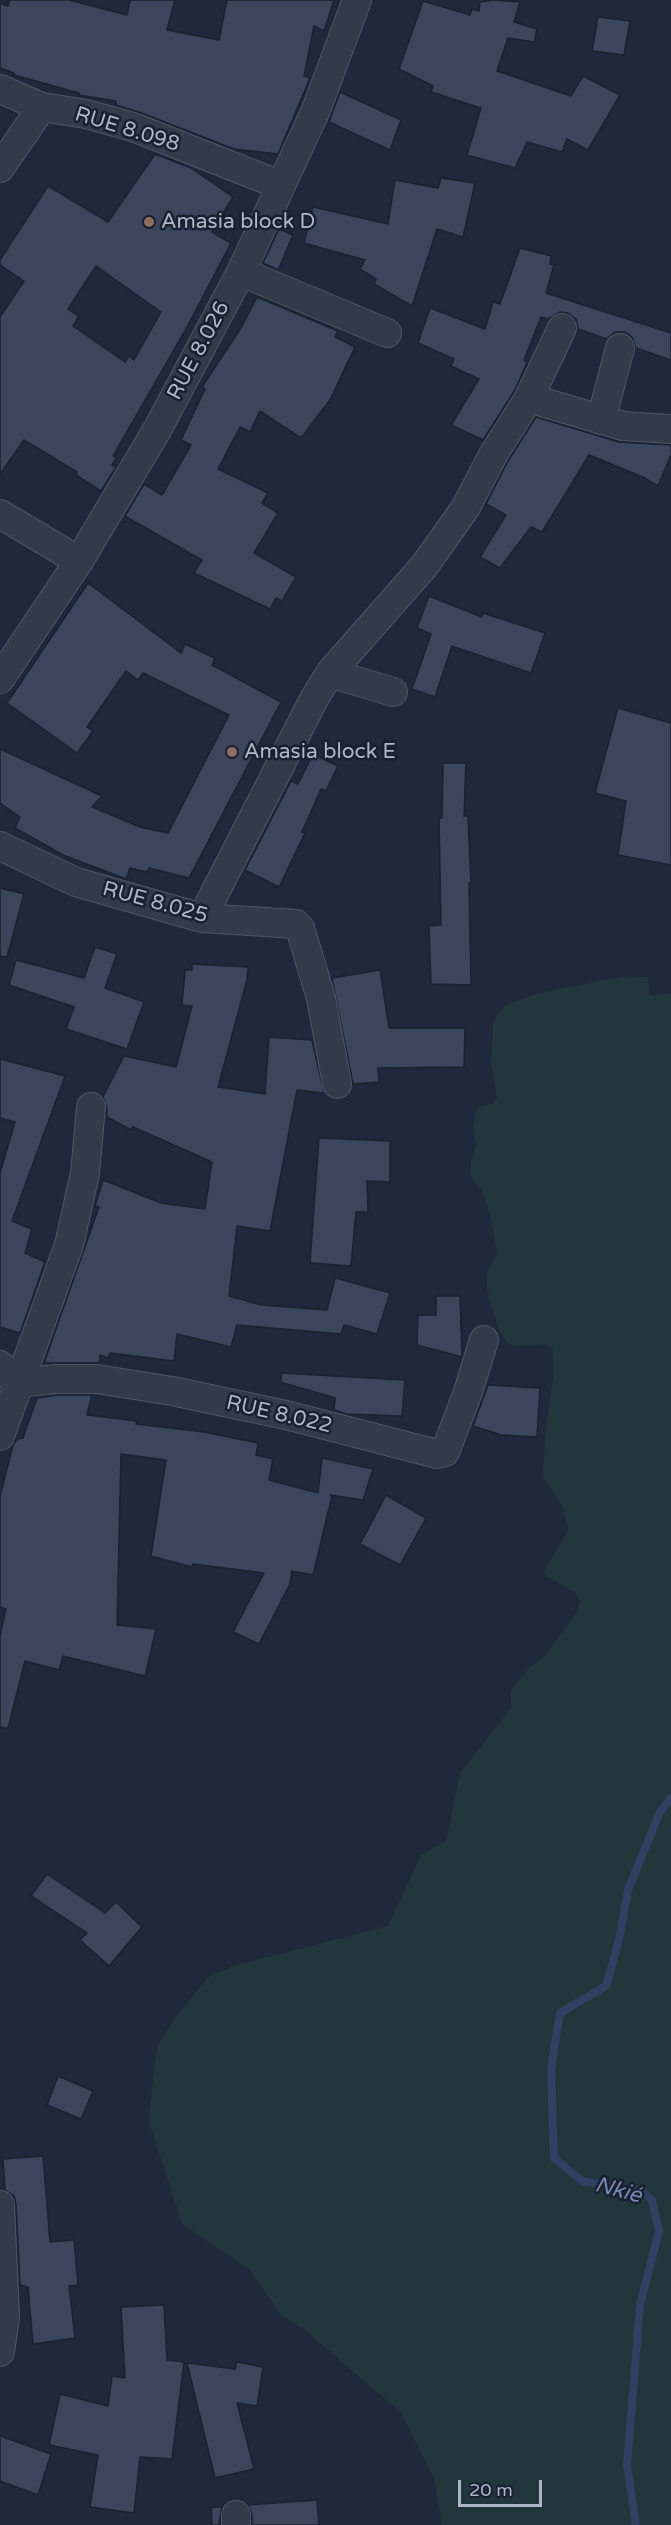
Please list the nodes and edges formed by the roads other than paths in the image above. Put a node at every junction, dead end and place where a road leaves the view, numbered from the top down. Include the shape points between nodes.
1 (357, 0) edge
2 (0, 89) edge
3 (42, 107) junction
4 (0, 168) edge
5 (280, 185) junction
6 (241, 272) junction
7 (562, 328) dead end
8 (387, 333) dead end
9 (620, 348) dead end
10 (529, 398) junction
11 (601, 420) junction
12 (671, 429) edge
13 (0, 514) edge
14 (79, 561) junction
15 (330, 673) junction
16 (0, 679) edge
17 (393, 692) dead end
18 (0, 846) edge
19 (202, 918) junction
20 (337, 1084) dead end
21 (91, 1107) dead end
22 (484, 1340) dead end
23 (9, 1374) edge
24 (0, 1436) edge
25 (0, 2205) edge
26 (0, 2352) edge

1 - 5 street, RUE 8.026 via 316,110
2 - 3 street
3 - 4 street
3 - 5 street, RUE 8.098 via 133,127
5 - 6 street, RUE 8.026
6 - 8 street
6 - 14 street, RUE 8.026 via 157,429
7 - 10 street
9 - 11 street
10 - 11 street
10 - 15 street via 446,536
11 - 12 street
13 - 14 street
14 - 16 street, RUE 8.026
15 - 17 street
15 - 19 street
18 - 19 street, RUE 8.025 via 76,882
19 - 20 street, RUE 8.025 via 289,923 300,928 321,998
21 - 23 street via 85,1173 69,1245
22 - 23 street, RUE 8.022 via 468,1392 441,1454 172,1391 97,1379
23 - 24 street
25 - 26 street via 5,2317

